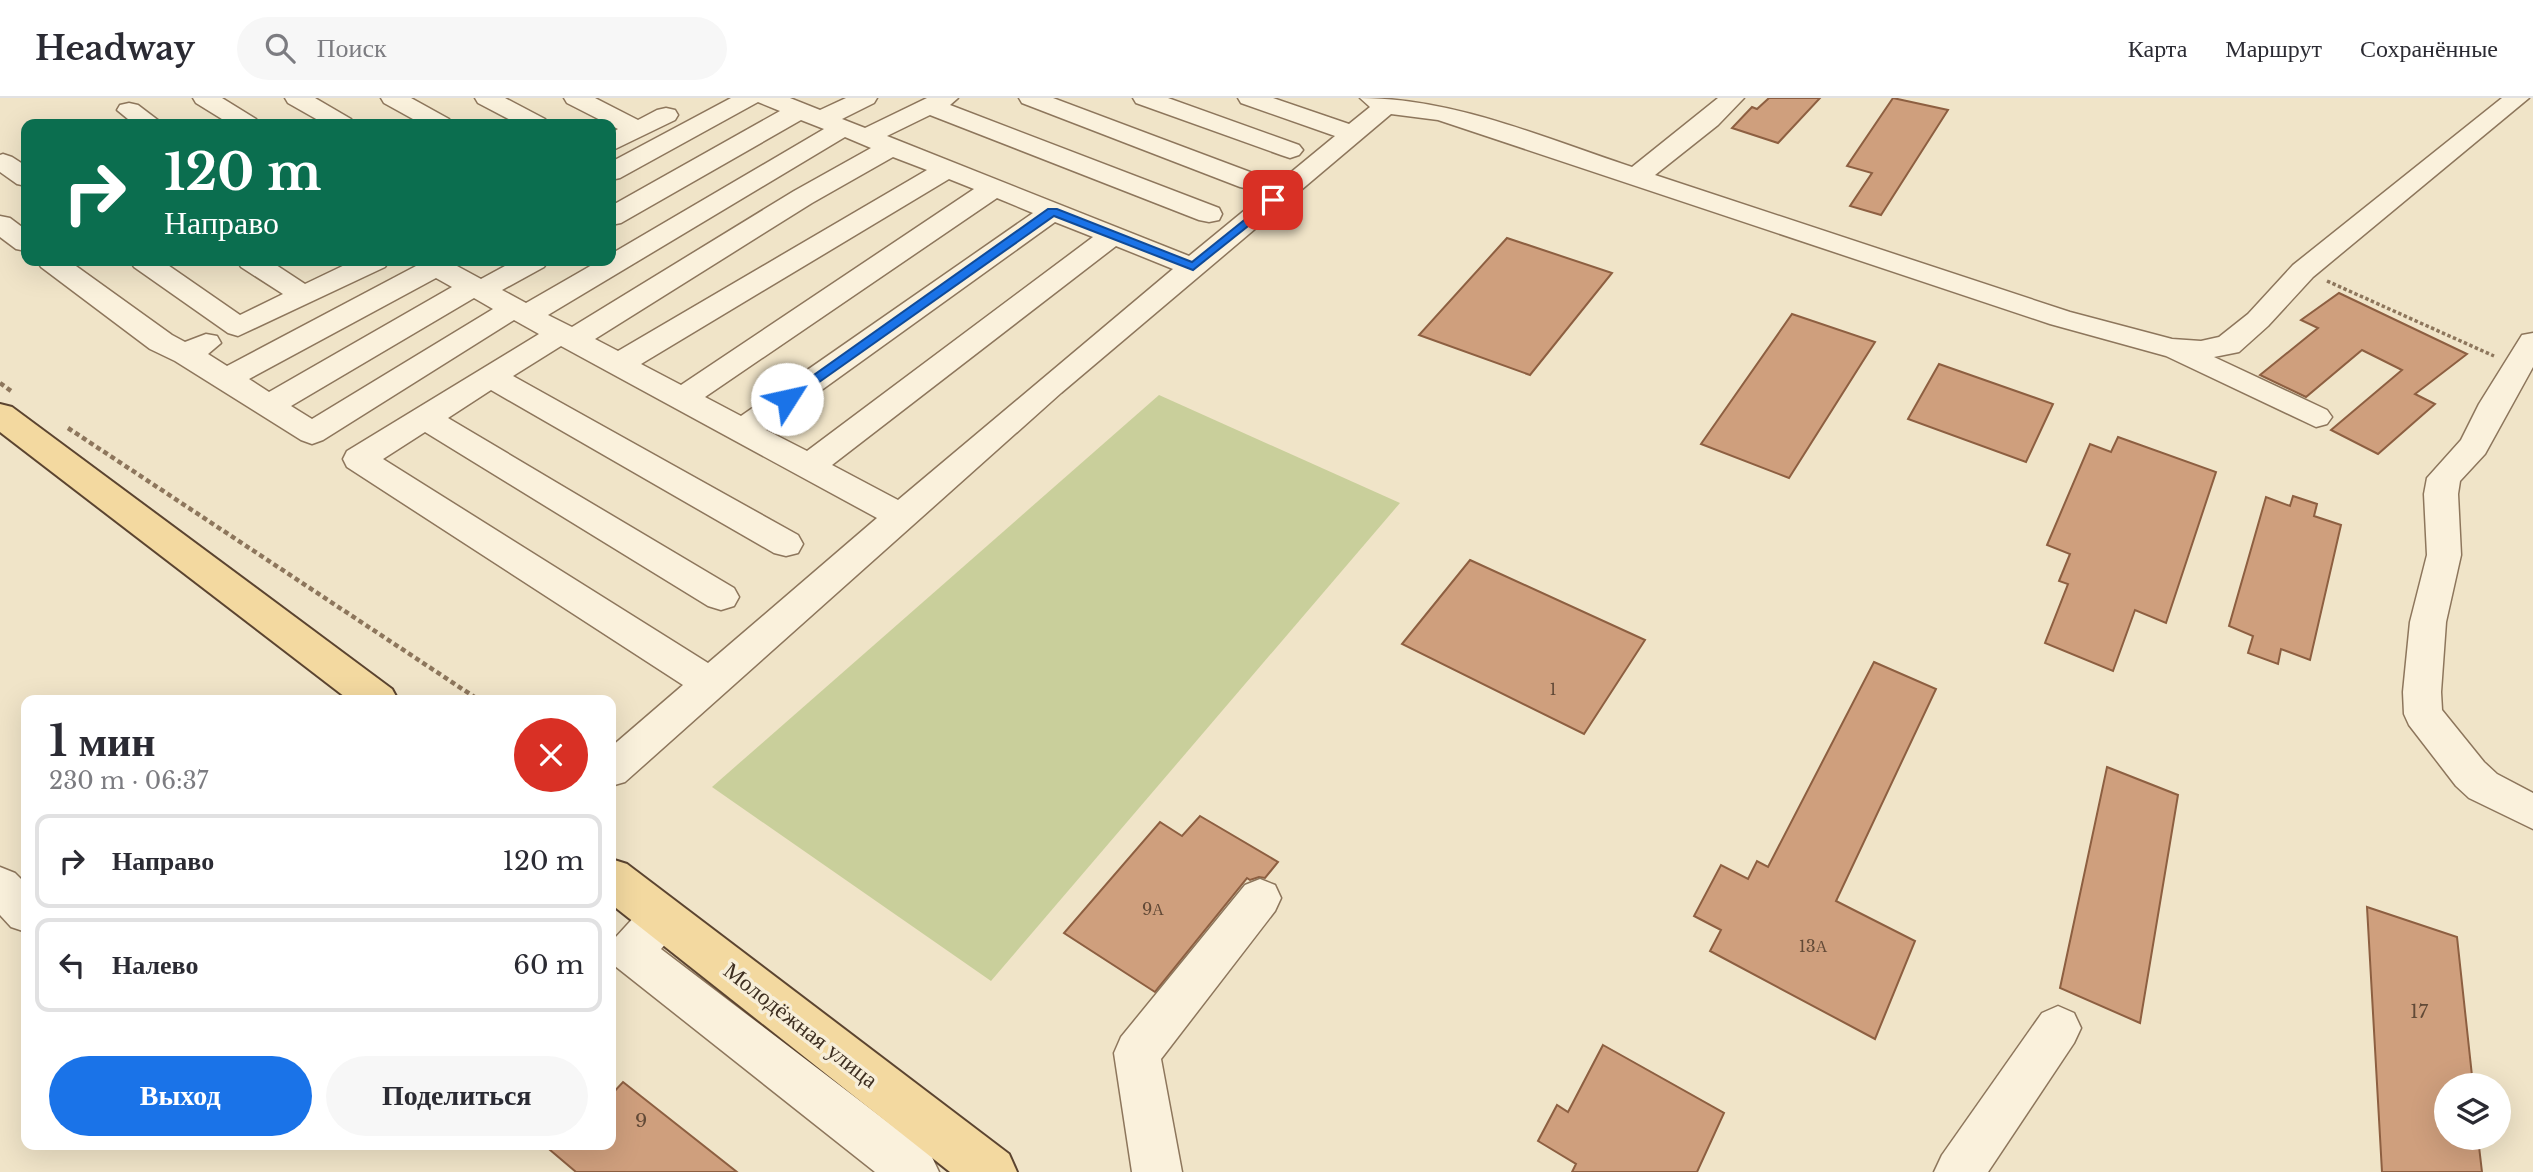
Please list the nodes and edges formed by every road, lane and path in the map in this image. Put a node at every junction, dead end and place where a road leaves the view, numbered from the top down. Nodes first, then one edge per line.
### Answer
1 (205, 98) edge
2 (297, 98) edge
3 (393, 98) edge
4 (487, 98) edge
5 (576, 98) edge
6 (749, 98) edge
7 (865, 98) edge
8 (1031, 98) edge
9 (1145, 98) edge
10 (1250, 98) edge
11 (1347, 98) edge
12 (1732, 98) edge
13 (2517, 98) edge
14 (684, 101) edge
15 (937, 102) edge
16 (1380, 105) edge
17 (129, 110) dead end
18 (819, 117) edge
19 (143, 119) edge
20 (239, 119) edge
21 (333, 119) edge
22 (431, 119) edge
23 (527, 119) edge
24 (637, 130) junction
25 (1353, 134) junction
26 (616, 140) edge
27 (1290, 150) dead end
28 (3, 162) dead end
29 (948, 169) junction
30 (616, 170) edge
31 (21, 175) edge
32 (1635, 178) junction
33 (1250, 181) dead end
34 (994, 188) junction
35 (1053, 211) junction
36 (1209, 214) dead end
37 (616, 215) edge
38 (0, 224) edge
39 (1113, 235) junction
40 (21, 239) edge
41 (616, 250) edge
42 (58, 266) edge
43 (151, 266) edge
44 (258, 266) edge
45 (360, 266) edge
46 (432, 266) edge
47 (442, 266) edge
48 (524, 266) edge
49 (591, 266) edge
50 (1193, 267) junction
51 (2303, 271) junction
52 (478, 288) junction
53 (303, 296) junction
54 (521, 312) junction
55 (238, 327) junction
56 (567, 336) junction
57 (2171, 348) junction
58 (186, 354) junction
59 (2525, 354) edge
60 (618, 364) junction
61 (491, 377) junction
62 (226, 379) junction
63 (0, 383) edge
64 (682, 398) junction
65 (8, 405) edge
66 (268, 406) junction
67 (2316, 417) dead end
68 (425, 418) junction
69 (63, 425) dead end
70 (742, 431) junction
71 (808, 466) junction
72 (901, 516) junction
73 (786, 544) dead end
74 (721, 597) dead end
75 (708, 682) junction
76 (372, 695) edge
77 (471, 695) edge
78 (616, 765) edge
79 (2533, 812) edge
80 (616, 882) edge
81 (0, 886) edge
82 (1260, 898) dead end
83 (21, 908) edge
84 (662, 917) junction
85 (2057, 1028) dead end
86 (914, 1172) edge
87 (991, 1172) edge
88 (1157, 1172) edge
89 (1959, 1172) edge

1 - 20 street
2 - 21 street
3 - 22 street
4 - 23 street
5 - 24 street
6 - 30 street
7 - 18 street
8 - 33 street
9 - 27 street
10 - 25 street
11 - 16 street
12 - 32 street
13 - 51 street
14 - 24 street
15 - 18 street
15 - 36 street
16 - 25 street
16 - 32 street
17 - 19 street
18 - 29 street
18 - 37 street
18 - 41 street
18 - 56 street
24 - 26 street
25 - 50 street
28 - 31 street
29 - 34 street
29 - 60 street
32 - 57 street
34 - 35 street
34 - 64 street
35 - 39 street
35 - 70 lane
38 - 40 street
39 - 50 street
39 - 71 street
42 - 58 street
43 - 55 street
44 - 53 street
45 - 53 street
46 - 62 street
47 - 52 street
48 - 52 street
49 - 54 street
50 - 72 street
51 - 57 street
51 - 59 path
52 - 54 street
52 - 66 street
53 - 55 street
54 - 56 street
54 - 66 street
55 - 58 street
56 - 60 street
56 - 61 street
57 - 67 street
58 - 62 street
59 - 79 street
60 - 64 street
61 - 68 street
61 - 73 street
62 - 66 street
63 - 65 path
64 - 70 street
65 - 76 main road
68 - 74 street
68 - 75 street
69 - 77 path
70 - 71 street
71 - 72 street
72 - 75 street
75 - 78 street
80 - 84 main road, Молодёжная улица
81 - 83 street
82 - 88 street
84 - 86 street
84 - 87 main road, Молодёжная улица
85 - 89 street

